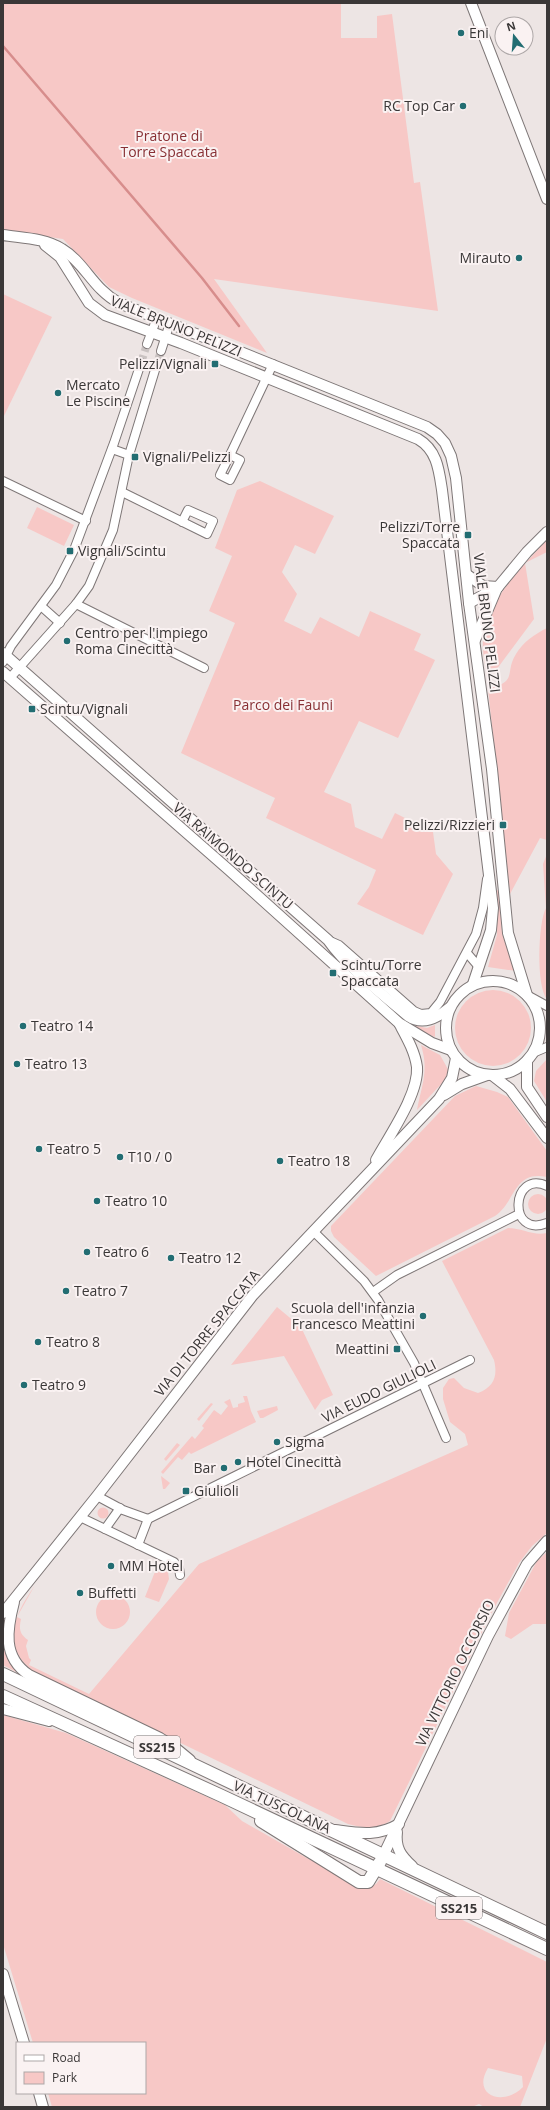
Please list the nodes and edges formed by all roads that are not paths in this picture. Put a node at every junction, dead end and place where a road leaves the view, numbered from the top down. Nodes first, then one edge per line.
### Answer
1 (471, 3) edge
2 (547, 199) edge
3 (3, 235) edge
4 (35, 239) junction
5 (157, 318) junction
6 (170, 323) junction
7 (151, 332) junction
8 (165, 337) junction
9 (147, 344) tunnel mouth
10 (161, 351) tunnel mouth
11 (141, 364) tunnel mouth
12 (273, 364) junction
13 (155, 370) tunnel mouth
14 (266, 378) junction
15 (112, 449) junction
16 (230, 455) dead end
17 (129, 456) junction
18 (3, 481) edge
19 (122, 492) junction
20 (86, 521) junction
21 (182, 522) dead end
22 (547, 532) edge
23 (466, 574) junction
24 (498, 587) junction
25 (493, 597) junction
26 (469, 603) junction
27 (76, 604) junction
28 (456, 605) junction
29 (41, 606) junction
30 (60, 623) junction
31 (475, 642) junction
32 (4, 657) edge
33 (19, 667) junction
34 (204, 668) dead end
35 (6, 675) edge
36 (488, 868) junction
37 (505, 887) junction
38 (491, 888) junction
39 (328, 940) junction
40 (467, 953) junction
41 (479, 967) junction
42 (473, 984) junction
43 (527, 995) junction
44 (547, 1006) edge
45 (449, 1008) junction
46 (400, 1023) junction
47 (547, 1047) edge
48 (453, 1054) junction
49 (530, 1057) junction
50 (490, 1075) junction
51 (439, 1099) junction
52 (547, 1117) edge
53 (547, 1138) edge
54 (369, 1173) junction
55 (547, 1186) edge
56 (519, 1214) junction
57 (547, 1223) edge
58 (313, 1231) junction
59 (373, 1292) junction
60 (470, 1360) dead end
61 (423, 1384) junction
62 (446, 1438) dead end
63 (97, 1496) junction
64 (120, 1508) junction
65 (80, 1517) junction
66 (148, 1519) junction
67 (105, 1529) junction
68 (547, 1541) edge
69 (138, 1545) junction
70 (180, 1575) dead end
71 (15, 1600) junction
72 (3, 1613) edge
73 (3, 1624) edge
74 (3, 1674) edge
75 (3, 1696) edge
76 (3, 1709) edge
77 (71, 1727) junction
78 (196, 1766) junction
79 (222, 1796) junction
80 (399, 1824) junction
81 (329, 1829) junction
82 (383, 1856) junction
83 (377, 1869) junction
84 (419, 1873) junction
85 (547, 1933) edge
86 (545, 1948) edge
87 (3, 1974) edge
88 (24, 2042) edge
89 (39, 2094) edge
90 (43, 2107) edge

1 - 2 street
3 - 4 street, VIALE BRUNO PELIZZI
4 - 5 street, VIALE BRUNO PELIZZI
4 - 7 street, VIALE BRUNO PELIZZI
5 - 6 street, VIALE BRUNO PELIZZI
5 - 7 street
6 - 8 street
6 - 12 street, VIALE BRUNO PELIZZI
7 - 8 street, VIALE BRUNO PELIZZI
7 - 9 street
8 - 10 street
8 - 14 street, VIALE BRUNO PELIZZI
11 - 15 street
12 - 14 street
12 - 23 street, VIALE BRUNO PELIZZI
13 - 17 street
14 - 16 street
14 - 28 street, VIALE BRUNO PELIZZI
15 - 17 street
15 - 20 street
17 - 19 street
18 - 20 street
19 - 21 street
19 - 27 street
20 - 29 street
22 - 24 street
23 - 24 street
23 - 26 street, VIALE BRUNO PELIZZI
24 - 25 street
24 - 26 street
25 - 26 street
25 - 31 street
26 - 28 street
26 - 31 street, VIALE BRUNO PELIZZI
27 - 30 street
27 - 34 street
28 - 36 street, VIALE BRUNO PELIZZI
29 - 30 street
29 - 32 street
30 - 33 street
31 - 37 street, VIALE BRUNO PELIZZI
32 - 33 street, VIA RAIMONDO SCINTU
33 - 35 street
33 - 39 street, VIA RAIMONDO SCINTU
35 - 46 street, VIA RAIMONDO SCINTU
36 - 38 street, VIALE BRUNO PELIZZI
36 - 40 street, VIA RAIMONDO SCINTU
37 - 38 street
37 - 43 street, VIALE BRUNO PELIZZI
38 - 41 street, VIALE BRUNO PELIZZI
39 - 40 street, VIA RAIMONDO SCINTU
39 - 45 street, VIA RAIMONDO SCINTU
40 - 41 street
41 - 42 street, VIALE BRUNO PELIZZI
42 - 43 street
42 - 45 street
43 - 44 street
43 - 49 street
45 - 48 street
46 - 48 street, VIA RAIMONDO SCINTU
46 - 54 street
47 - 49 street
48 - 50 street
48 - 51 street, VIA DI TORRE SPACCATA
49 - 50 street
49 - 52 street
50 - 51 street, VIA DI TORRE SPACCATA
50 - 53 street
51 - 54 street, VIA DI TORRE SPACCATA
54 - 58 street, VIA DI TORRE SPACCATA
55 - 56 street
56 - 57 street
56 - 59 street
58 - 59 street
58 - 63 street, VIA DI TORRE SPACCATA
59 - 61 street
60 - 61 street, VIA EUDO GIULIOLI
61 - 62 street
61 - 66 street, VIA EUDO GIULIOLI
63 - 64 street
63 - 65 street, VIA DI TORRE SPACCATA
64 - 66 street
64 - 67 street
65 - 67 street
65 - 71 street, VIA DI TORRE SPACCATA
66 - 69 street
67 - 69 street
68 - 80 street, VIA VITTORIO OCCORSIO
69 - 70 street
71 - 72 street, VIA DI TORRE SPACCATA
71 - 73 street, VIA DI TORRE SPACCATA
71 - 78 street, VIA TUSCOLANA
74 - 78 main road, VIA TUSCOLANA / SS215
75 - 77 main road, VIA TUSCOLANA / SS215
76 - 77 street
77 - 79 main road, VIA TUSCOLANA / SS215
78 - 81 main road, VIA TUSCOLANA / SS215
79 - 83 main road, VIA TUSCOLANA / SS215
79 - 83 main road
80 - 81 street
80 - 82 street, VIA VITTORIO OCCORSIO
80 - 84 street, VIA VITTORIO OCCORSIO
81 - 82 main road, VIA TUSCOLANA / SS215
82 - 83 main road
82 - 84 main road, VIA TUSCOLANA / SS215
83 - 86 main road, VIA TUSCOLANA / SS215
84 - 85 main road, VIA TUSCOLANA / SS215
87 - 88 street
89 - 90 street

